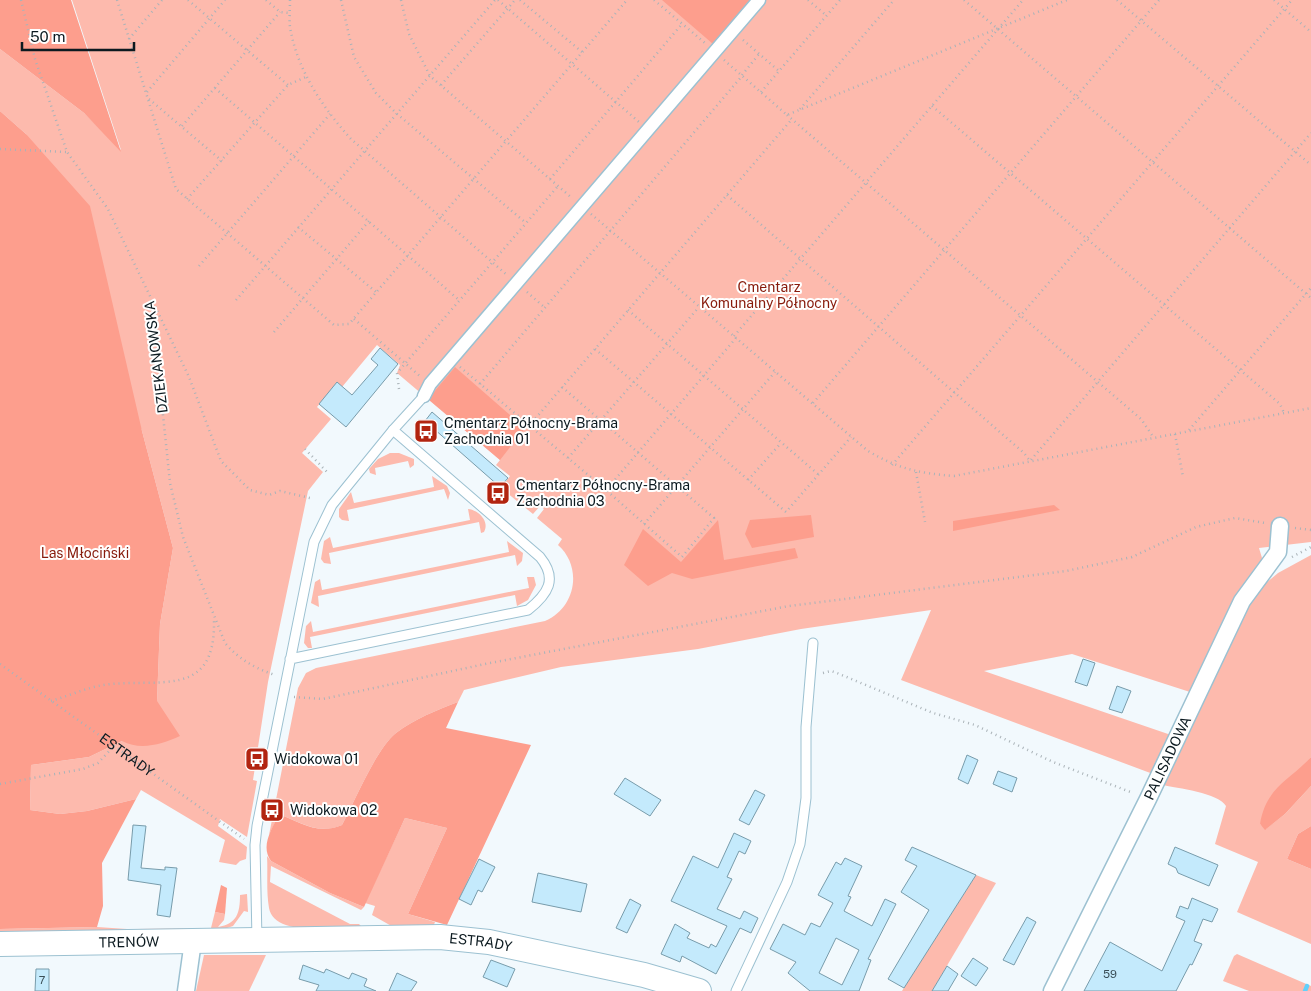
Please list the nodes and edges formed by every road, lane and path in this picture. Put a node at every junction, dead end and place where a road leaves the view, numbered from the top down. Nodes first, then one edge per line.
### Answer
1 (21, 0) edge
2 (117, 0) edge
3 (162, 0) edge
4 (188, 0) edge
5 (225, 0) edge
6 (266, 0) edge
7 (290, 0) edge
8 (341, 0) edge
9 (401, 0) edge
10 (496, 0) edge
11 (515, 0) edge
12 (520, 0) edge
13 (627, 0) edge
14 (654, 0) edge
15 (760, 0) edge
16 (808, 0) edge
17 (840, 0) edge
18 (894, 0) edge
19 (964, 0) edge
20 (1023, 0) edge
21 (1067, 0) edge
22 (1117, 0) edge
23 (1159, 0) edge
24 (1274, 0) edge
25 (1292, 0) edge
26 (508, 8) junction
27 (1284, 9) junction
28 (280, 12) junction
29 (290, 13) junction
30 (826, 16) junction
31 (210, 18) junction
32 (1141, 20) junction
33 (682, 24) junction
34 (998, 29) junction
35 (733, 31) junction
36 (1311, 32) edge
37 (129, 39) junction
38 (247, 50) junction
39 (582, 52) junction
40 (715, 52) junction
41 (758, 54) junction
42 (572, 64) junction
43 (779, 72) junction
44 (742, 75) junction
45 (308, 76) junction
46 (430, 76) junction
47 (288, 85) junction
48 (441, 85) junction
49 (1218, 86) junction
50 (215, 88) junction
51 (761, 92) junction
52 (146, 93) junction
53 (1076, 96) junction
54 (148, 98) junction
55 (616, 102) junction
56 (932, 106) junction
57 (799, 110) junction
58 (396, 113) junction
59 (330, 114) junction
60 (787, 115) junction
61 (792, 119) junction
62 (256, 123) junction
63 (182, 126) junction
64 (648, 129) junction
65 (1311, 133) edge
66 (506, 141) junction
67 (0, 149) edge
68 (363, 150) junction
69 (67, 152) junction
70 (1295, 152) junction
71 (294, 156) junction
72 (222, 161) junction
73 (1152, 162) junction
74 (1311, 165) edge
75 (1010, 173) junction
76 (473, 179) junction
77 (550, 179) junction
78 (866, 182) junction
79 (558, 186) junction
80 (331, 188) junction
81 (727, 195) junction
82 (187, 198) junction
83 (582, 206) junction
84 (440, 217) junction
85 (369, 221) junction
86 (526, 223) junction
87 (298, 228) junction
88 (1230, 228) junction
89 (610, 230) junction
90 (227, 233) junction
91 (1087, 239) junction
92 (944, 249) junction
93 (408, 255) junction
94 (801, 258) junction
95 (336, 259) junction
96 (492, 262) junction
97 (199, 266) dead end
98 (265, 266) junction
99 (660, 273) junction
100 (517, 284) junction
101 (1311, 288) edge
102 (376, 292) junction
103 (1306, 294) junction
104 (151, 298) junction
105 (303, 298) junction
106 (1311, 298) edge
107 (236, 300) dead end
108 (459, 300) junction
109 (1164, 305) junction
110 (699, 306) junction
111 (544, 307) junction
112 (628, 310) junction
113 (1021, 317) junction
114 (354, 319) junction
115 (878, 326) junction
116 (274, 332) dead end
117 (735, 337) junction
118 (667, 344) junction
119 (595, 349) junction
120 (451, 360) junction
121 (405, 363) junction
122 (1240, 370) junction
123 (775, 372) junction
124 (704, 376) junction
125 (634, 382) junction
126 (1097, 383) junction
127 (480, 384) junction
128 (562, 388) junction
129 (399, 389) dead end
130 (427, 390) junction
131 (955, 392) junction
132 (812, 403) junction
133 (1311, 408) edge
134 (743, 410) junction
135 (1284, 413) junction
136 (671, 414) junction
137 (600, 421) junction
138 (529, 426) junction
139 (393, 430) junction
140 (1188, 431) junction
141 (1175, 434) junction
142 (852, 437) junction
143 (1154, 438) junction
144 (781, 443) junction
145 (710, 448) junction
146 (305, 449) dead end
147 (638, 453) junction
148 (568, 458) junction
149 (1030, 461) junction
150 (892, 465) junction
151 (916, 472) junction
152 (328, 473) dead end
153 (818, 475) junction
154 (1184, 478) dead end
155 (748, 480) junction
156 (677, 486) junction
157 (606, 490) junction
158 (310, 498) dead end
159 (925, 522) dead end
160 (644, 524) junction
161 (1280, 526) junction
162 (1311, 530) edge
163 (214, 619) junction
164 (813, 643) dead end
165 (290, 660) junction
166 (0, 664) edge
167 (275, 675) dead end
168 (812, 677) junction
169 (294, 696) dead end
170 (51, 701) junction
171 (114, 746) junction
172 (0, 784) edge
173 (1148, 799) junction
174 (255, 845) junction
175 (257, 940) junction
176 (192, 941) junction
177 (0, 944) edge
178 (186, 991) edge
179 (699, 991) edge
180 (736, 991) edge
181 (1052, 991) edge

1 - 69 path, DZIEKANOWSKA
2 - 37 path
3 - 37 path
4 - 31 path
5 - 31 path
6 - 28 path
7 - 29 path
8 - 58 path
9 - 46 path
10 - 26 path
10 - 46 path
11 - 26 path
12 - 39 path
13 - 39 path
14 - 33 path
15 - 35 street
16 - 30 path
17 - 30 path
18 - 57 path
19 - 34 path
20 - 34 path
21 - 34 path
22 - 32 path
23 - 32 path
24 - 27 path
25 - 27 path
26 - 42 path
26 - 48 path
27 - 36 path
27 - 49 path
28 - 29 path
28 - 38 path
29 - 45 path
30 - 43 path
31 - 38 path
31 - 52 path
32 - 49 path
32 - 53 path
33 - 40 path
33 - 55 path
34 - 53 path
34 - 56 path
34 - 57 path
35 - 40 street
35 - 41 path
37 - 52 path
38 - 47 path
38 - 50 path
39 - 42 path
40 - 44 path
40 - 64 street
41 - 43 path
41 - 44 path
42 - 55 path
42 - 66 path
43 - 51 path
44 - 51 path
44 - 89 path
45 - 47 path
45 - 59 path
46 - 48 path
46 - 58 path
47 - 62 path
48 - 66 path
49 - 70 path
49 - 73 path
50 - 62 path
50 - 63 path
51 - 60 path
52 - 54 path
53 - 73 path
53 - 75 path
54 - 63 path
54 - 82 path
55 - 64 path
55 - 77 path
56 - 75 path
56 - 78 path
57 - 60 path
58 - 68 path
58 - 76 path
59 - 68 path
59 - 71 path
60 - 61 path
61 - 78 path
61 - 81 path
62 - 71 path
62 - 72 path
63 - 72 path
64 - 83 street
65 - 70 path
66 - 76 path
66 - 77 path
67 - 69 path
68 - 80 path
68 - 84 path
69 - 104 path, DZIEKANOWSKA
70 - 74 path
70 - 88 path
71 - 80 path
71 - 90 path
72 - 82 path
73 - 88 path
73 - 91 path
75 - 91 path
75 - 92 path
76 - 84 path
76 - 86 path
77 - 79 path
78 - 92 path
78 - 94 path
79 - 83 path
79 - 86 path
80 - 85 path
80 - 87 path
81 - 94 path
81 - 99 path
82 - 90 path
83 - 89 path
83 - 100 street
84 - 93 path
84 - 96 path
85 - 93 path
85 - 95 path
86 - 96 path
87 - 95 path
87 - 98 path
88 - 103 path
88 - 109 path
89 - 99 path
89 - 111 path
90 - 97 path
90 - 98 path
91 - 109 path
91 - 113 path
92 - 113 path
92 - 115 path
93 - 102 path
93 - 108 path
94 - 115 path
94 - 117 path
95 - 102 path
95 - 105 path
96 - 100 path
96 - 108 path
98 - 105 path
98 - 107 path
99 - 110 path
99 - 112 path
100 - 111 path
100 - 120 street
101 - 103 path
102 - 114 path
103 - 106 path
103 - 122 path
104 - 158 path
104 - 163 path, DZIEKANOWSKA
105 - 114 path
105 - 116 path
108 - 121 path
109 - 122 path
109 - 126 path
110 - 117 path
110 - 118 path
111 - 127 path
112 - 118 path
112 - 119 path
113 - 126 path
113 - 131 path
114 - 121 path
115 - 131 path
115 - 132 path
117 - 123 path
117 - 124 path
118 - 124 path
118 - 125 path
119 - 125 path
119 - 128 path
120 - 127 path
120 - 130 street
121 - 129 path
121 - 130 path
122 - 135 path
122 - 140 path
123 - 132 path
123 - 134 path
124 - 134 path
124 - 136 path
125 - 136 path
125 - 137 path
126 - 143 path
126 - 149 path
127 - 138 path
128 - 137 path
128 - 138 path
130 - 139 lane
131 - 149 path
131 - 150 path
132 - 142 path
133 - 135 path
134 - 144 path
134 - 145 path
135 - 140 path
136 - 145 path
136 - 147 path
137 - 147 path
137 - 148 path
138 - 148 path
139 - 165 lane
139 - 165 lane
140 - 141 path
141 - 143 path
141 - 154 path
142 - 150 path
142 - 153 path
143 - 149 path
144 - 153 path
144 - 155 path
145 - 155 path
145 - 156 path
146 - 152 path
147 - 156 path
147 - 157 path
148 - 157 path
149 - 151 path
150 - 151 path
151 - 159 path
153 - 155 path
156 - 160 path
156 - 160 path
157 - 160 path
161 - 162 path
161 - 169 path
161 - 173 street, PALISADOWA
163 - 167 path, DZIEKANOWSKA
163 - 170 path
164 - 168 lane
165 - 174 lane
166 - 170 path, ESTRADY
168 - 173 path
168 - 180 lane
170 - 171 path, ESTRADY
171 - 172 path
171 - 174 path, ESTRADY
173 - 181 street, PALISADOWA
174 - 175 lane
175 - 176 main road, TRENÓW
175 - 179 main road, ESTRADY
176 - 177 main road, TRENÓW
176 - 178 street

